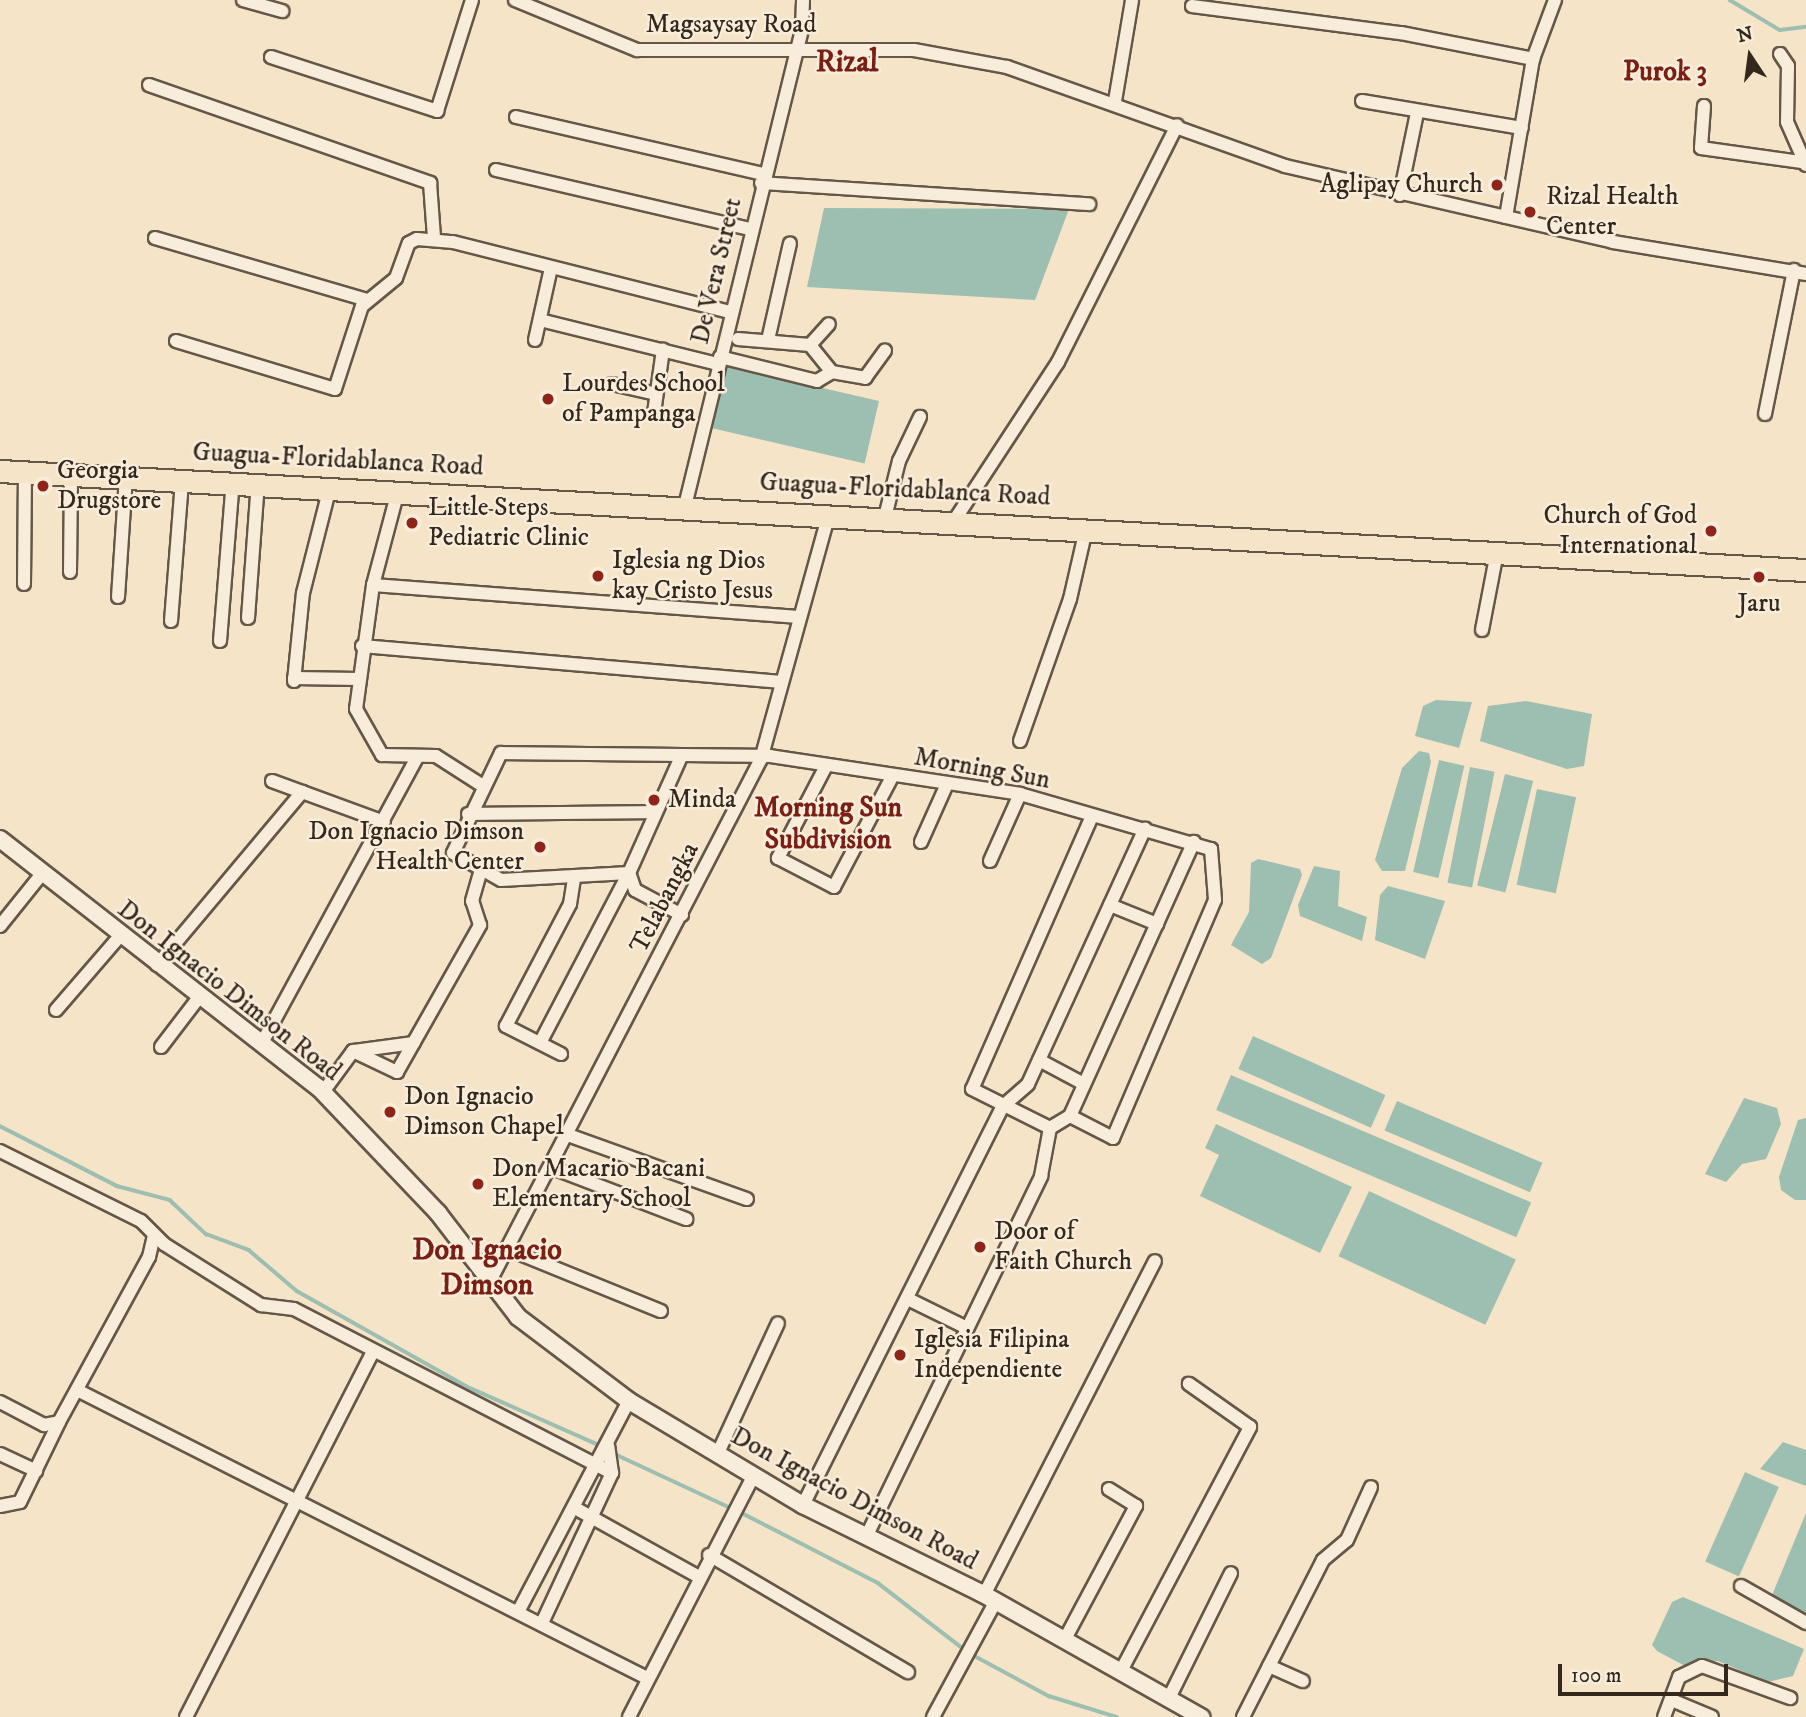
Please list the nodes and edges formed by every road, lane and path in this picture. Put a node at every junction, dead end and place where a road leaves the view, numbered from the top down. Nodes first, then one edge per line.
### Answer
1 (243, 0) edge
2 (472, 0) edge
3 (515, 0) edge
4 (803, 0) edge
5 (1131, 0) edge
6 (1555, 0) edge
7 (1192, 6) dead end
8 (282, 11) dead end
9 (793, 47) junction
10 (1780, 54) dead end
11 (271, 57) dead end
12 (1533, 59) junction
13 (149, 85) dead end
14 (1115, 101) junction
15 (1362, 101) dead end
16 (1704, 106) dead end
17 (1417, 113) junction
18 (516, 117) dead end
19 (1177, 125) junction
20 (1522, 128) junction
21 (1803, 164) edge
22 (496, 170) dead end
23 (762, 178) junction
24 (1400, 195) junction
25 (1089, 204) dead end
26 (1506, 217) junction
27 (750, 229) junction
28 (155, 238) dead end
29 (434, 238) junction
30 (790, 243) dead end
31 (551, 268) junction
32 (1800, 272) edge
33 (367, 300) junction
34 (730, 312) junction
35 (540, 320) junction
36 (829, 324) dead end
37 (732, 338) junction
38 (535, 340) dead end
39 (768, 340) junction
40 (176, 341) dead end
41 (810, 345) junction
42 (663, 350) junction
43 (885, 350) dead end
44 (719, 360) junction
45 (832, 372) junction
46 (612, 384) dead end
47 (656, 394) junction
48 (654, 413) dead end
49 (1765, 414) dead end
50 (920, 417) dead end
51 (0, 471) edge
52 (25, 472) junction
53 (71, 474) junction
54 (126, 477) junction
55 (182, 480) junction
56 (233, 481) junction
57 (258, 483) junction
58 (330, 487) junction
59 (398, 491) junction
60 (685, 506) junction
61 (829, 514) junction
62 (885, 517) junction
63 (954, 521) junction
64 (1086, 528) junction
65 (1497, 552) junction
66 (1806, 570) edge
67 (70, 572) dead end
68 (24, 583) dead end
69 (373, 584) junction
70 (118, 597) dead end
71 (799, 617) junction
72 (248, 618) dead end
73 (171, 621) dead end
74 (1482, 630) dead end
75 (220, 641) dead end
76 (362, 646) junction
77 (359, 679) junction
78 (781, 682) junction
79 (1020, 740) dead end
80 (418, 756) junction
81 (681, 757) junction
82 (761, 759) junction
83 (826, 766) junction
84 (892, 777) junction
85 (272, 781) dead end
86 (947, 785) junction
87 (483, 786) junction
88 (302, 792) junction
89 (1020, 794) junction
90 (654, 812) junction
91 (468, 814) junction
92 (1092, 816) junction
93 (384, 822) junction
94 (1145, 829) junction
95 (0, 839) edge
96 (921, 842) dead end
97 (1194, 842) junction
98 (990, 861) dead end
99 (481, 869) junction
100 (629, 873) junction
101 (41, 875) junction
102 (574, 878) junction
103 (1110, 905) junction
104 (682, 915) junction
105 (1157, 924) junction
106 (0, 926) edge
107 (119, 937) junction
108 (157, 965) junction
109 (200, 996) junction
110 (56, 1010) dead end
111 (263, 1041) junction
112 (413, 1043) junction
113 (540, 1043) junction
114 (161, 1047) dead end
115 (353, 1051) junction
116 (561, 1054) dead end
117 (1039, 1060) junction
118 (1084, 1084) junction
119 (323, 1092) junction
120 (1003, 1106) junction
121 (1070, 1116) junction
122 (1050, 1128) junction
123 (568, 1135) junction
124 (0, 1151) edge
125 (550, 1167) junction
126 (747, 1199) dead end
127 (686, 1219) dead end
128 (154, 1236) junction
129 (508, 1249) junction
130 (1155, 1261) dead end
131 (489, 1283) junction
132 (908, 1299) junction
133 (661, 1311) dead end
134 (778, 1324) dead end
135 (967, 1328) junction
136 (373, 1352) junction
137 (1189, 1384) dead end
138 (77, 1390) junction
139 (629, 1401) junction
140 (0, 1402) edge
141 (59, 1422) junction
142 (608, 1446) junction
143 (0, 1454) edge
144 (717, 1455) junction
145 (594, 1463) junction
146 (36, 1471) junction
147 (612, 1473) junction
148 (753, 1477) junction
149 (1371, 1487) dead end
150 (1109, 1489) dead end
151 (299, 1500) junction
152 (0, 1506) edge
153 (803, 1506) junction
154 (575, 1508) junction
155 (593, 1518) junction
156 (868, 1533) junction
157 (709, 1555) junction
158 (1231, 1573) dead end
159 (697, 1576) junction
160 (1741, 1587) dead end
161 (990, 1598) junction
162 (518, 1612) junction
163 (542, 1623) junction
164 (1806, 1623) edge
165 (1065, 1639) junction
166 (1269, 1666) junction
167 (1122, 1669) junction
168 (908, 1672) dead end
169 (647, 1678) junction
170 (1303, 1681) dead end
171 (1170, 1696) junction
172 (1790, 1698) dead end
173 (1674, 1701) junction
174 (186, 1717) edge
175 (629, 1717) edge
176 (933, 1717) edge
177 (1201, 1717) edge
178 (1243, 1717) edge
179 (1664, 1717) edge
180 (1712, 1717) edge

1 - 8 street
2 - 11 street
3 - 9 street, Magsaysay Road
4 - 9 street, De Vera Street
5 - 14 street
6 - 12 street
7 - 12 street
9 - 14 street, Magsaysay Road
9 - 23 street, De Vera Street
10 - 21 street
12 - 20 street
13 - 29 street
14 - 19 street, Magsaysay Road
15 - 17 street
16 - 21 street
17 - 20 street
17 - 24 street
18 - 23 street
19 - 24 street, Magsaysay Road
19 - 63 street
20 - 26 street
22 - 27 street
23 - 25 street
23 - 27 street, De Vera Street
24 - 26 street, Magsaysay Road
26 - 32 street, Magsaysay Road
27 - 34 street, De Vera Street
28 - 33 street
29 - 31 street
29 - 33 street
30 - 39 street
31 - 34 street
31 - 35 street
32 - 49 street
33 - 40 street
34 - 37 street, De Vera Street
35 - 38 street
35 - 42 street
36 - 41 street
37 - 39 street
37 - 44 street, De Vera Street
39 - 41 street
41 - 45 street
42 - 44 street
42 - 47 street
43 - 45 street
44 - 45 street
44 - 60 street, De Vera Street
46 - 47 street
47 - 48 street
50 - 62 street
51 - 52 main road, Guagua-Floridablanca Road
52 - 53 main road, Guagua-Floridablanca Road
52 - 68 street
53 - 54 main road, Guagua-Floridablanca Road
53 - 67 street
54 - 55 main road, Guagua-Floridablanca Road
54 - 70 street
55 - 56 main road, Guagua-Floridablanca Road
55 - 73 street
56 - 57 main road, Guagua-Floridablanca Road
56 - 75 street
57 - 58 main road, Guagua-Floridablanca Road
57 - 72 street
58 - 59 main road, Guagua-Floridablanca Road
58 - 77 street
59 - 60 main road, Guagua-Floridablanca Road
59 - 69 street
60 - 61 main road, Guagua-Floridablanca Road
61 - 62 main road, Guagua-Floridablanca Road
61 - 71 street, Telabangka
62 - 63 main road, Guagua-Floridablanca Road
63 - 64 main road, Guagua-Floridablanca Road
64 - 65 main road, Guagua-Floridablanca Road
64 - 79 street
65 - 66 main road, Guagua-Floridablanca Road
65 - 74 street
69 - 71 street
69 - 76 street
71 - 78 street, Telabangka
76 - 77 street
76 - 78 street
77 - 80 street
78 - 82 street, Telabangka
80 - 87 street
80 - 93 street
81 - 82 street, Morning Sun
81 - 87 street, Morning Sun
81 - 90 street
82 - 83 street, Morning Sun
82 - 104 street, Telabangka
83 - 84 street, Morning Sun
83 - 84 street
84 - 86 street, Morning Sun
85 - 88 street
86 - 89 street, Morning Sun
86 - 96 street
87 - 91 street
88 - 93 street
88 - 108 street
89 - 92 street, Morning Sun
89 - 98 street
90 - 91 street
90 - 100 street
91 - 99 street
92 - 94 street, Morning Sun
92 - 120 street
93 - 111 street
94 - 97 street, Morning Sun
94 - 103 street
95 - 101 street, Don Ignacio Dimson Road
97 - 105 street
97 - 121 street
99 - 102 street
99 - 112 street
100 - 102 street
100 - 104 street
100 - 113 street
101 - 106 street
101 - 107 street, Don Ignacio Dimson Road
102 - 113 street
103 - 105 street
103 - 117 street
104 - 123 street, Telabangka
105 - 118 street
107 - 108 street, Don Ignacio Dimson Road
107 - 110 street
108 - 109 street, Don Ignacio Dimson Road
109 - 111 street, Don Ignacio Dimson Road
109 - 114 street
111 - 119 street, Don Ignacio Dimson Road
112 - 115 street
112 - 115 street
113 - 116 street
115 - 119 street
117 - 118 street
117 - 120 street
118 - 121 street
119 - 131 street, Don Ignacio Dimson Road
120 - 122 street
120 - 132 street
121 - 122 street
122 - 135 street
123 - 125 street, Telabangka
123 - 126 street
124 - 128 street
125 - 127 street
125 - 129 street, Telabangka
128 - 136 street
128 - 138 street
129 - 131 street, Telabangka
129 - 133 street
130 - 161 street
131 - 139 street, Don Ignacio Dimson Road
132 - 135 street
132 - 153 street
134 - 144 street
135 - 156 street
136 - 145 street
136 - 151 street
137 - 167 street
138 - 141 street
138 - 151 street
139 - 142 street
139 - 144 street, Don Ignacio Dimson Road
140 - 141 street
141 - 146 street
142 - 145 street
142 - 147 street
143 - 146 street
144 - 148 street, Don Ignacio Dimson Road
145 - 147 street
145 - 154 street
146 - 152 street
147 - 155 street
148 - 153 street, Don Ignacio Dimson Road
148 - 157 street
149 - 166 street
150 - 165 street
151 - 162 street
151 - 174 street
153 - 156 street, Don Ignacio Dimson Road
154 - 155 street
154 - 162 street
155 - 159 street
155 - 163 street
156 - 161 street, Don Ignacio Dimson Road
157 - 159 street
157 - 168 street
158 - 171 street
159 - 169 street
160 - 164 street
161 - 165 street, Don Ignacio Dimson Road
161 - 176 street
162 - 163 street
163 - 169 street
165 - 167 street, Don Ignacio Dimson Road
166 - 170 street
166 - 178 street
167 - 171 street, Don Ignacio Dimson Road
169 - 175 street
171 - 177 street, Don Ignacio Dimson Road
172 - 173 street
173 - 179 street
173 - 180 street

